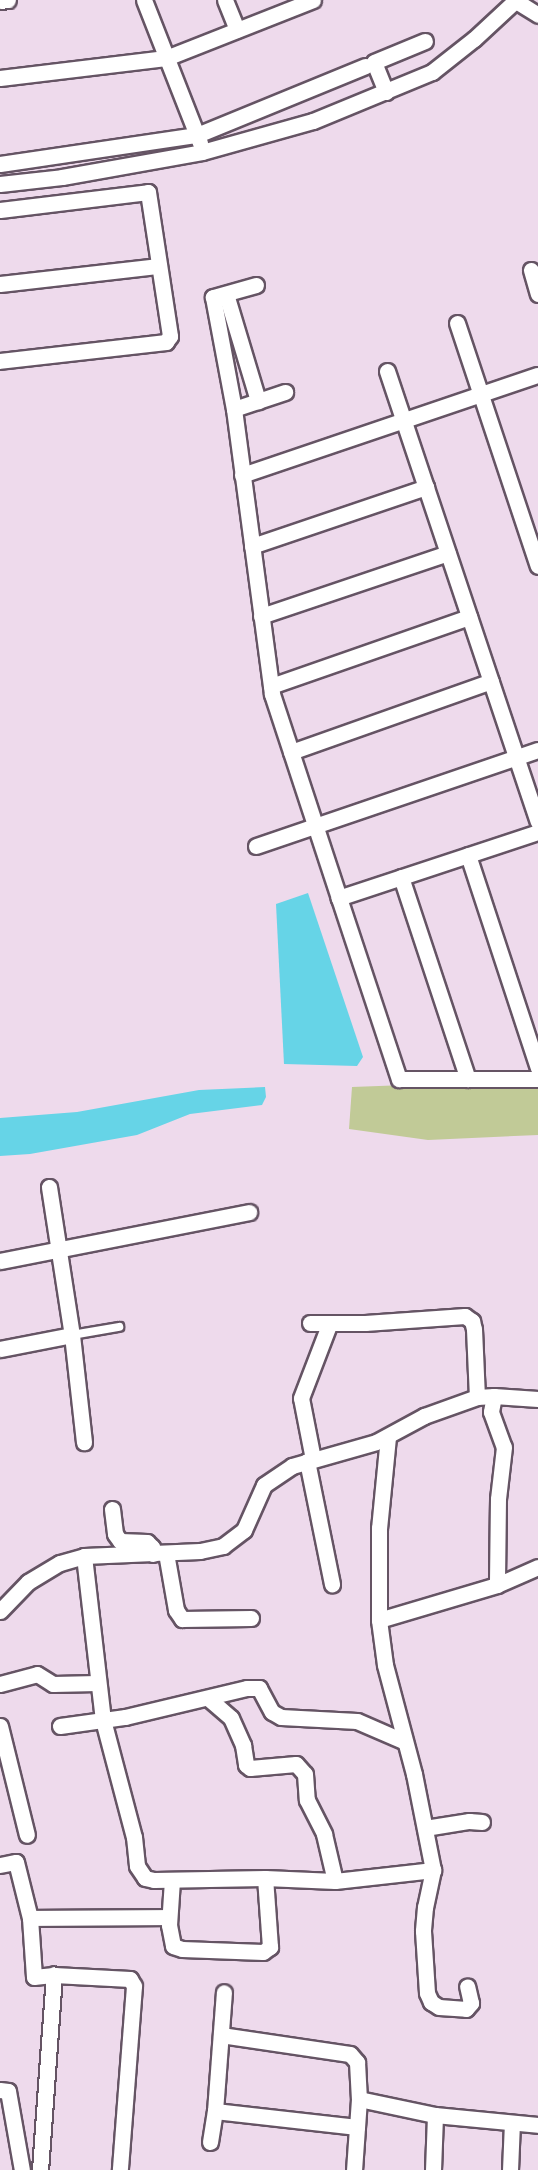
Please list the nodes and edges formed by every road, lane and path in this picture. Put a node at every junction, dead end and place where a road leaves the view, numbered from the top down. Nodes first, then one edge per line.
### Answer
1 (8, 0) edge
2 (144, 0) edge
3 (225, 0) edge
4 (313, 0) edge
5 (516, 0) edge
6 (0, 1) edge
7 (538, 15) edge
8 (237, 30) junction
9 (425, 41) dead end
10 (166, 58) junction
11 (365, 66) dead end
12 (0, 78) edge
13 (386, 92) junction
14 (197, 135) junction
15 (202, 152) junction
16 (0, 164) edge
17 (0, 184) edge
18 (0, 210) edge
19 (159, 266) junction
20 (531, 270) dead end
21 (0, 284) edge
22 (256, 285) dead end
23 (226, 294) junction
24 (538, 294) edge
25 (457, 323) dead end
26 (0, 361) edge
27 (387, 370) dead end
28 (538, 375) edge
29 (285, 392) dead end
30 (482, 395) junction
31 (258, 401) junction
32 (234, 409) junction
33 (403, 419) junction
34 (242, 476) junction
35 (426, 487) junction
36 (252, 546) junction
37 (448, 553) junction
38 (538, 566) edge
39 (261, 616) junction
40 (469, 617) junction
41 (491, 681) junction
42 (271, 686) junction
43 (538, 750) edge
44 (291, 752) junction
45 (516, 757) junction
46 (538, 821) edge
47 (315, 825) junction
48 (538, 832) edge
49 (256, 846) dead end
50 (468, 855) junction
51 (401, 877) junction
52 (339, 898) junction
53 (538, 1068) edge
54 (468, 1079) junction
55 (538, 1079) edge
56 (49, 1187) dead end
57 (249, 1212) dead end
58 (59, 1251) junction
59 (0, 1261) edge
60 (310, 1323) dead end
61 (329, 1325) junction
62 (119, 1327) dead end
63 (72, 1335) junction
64 (0, 1349) edge
65 (494, 1396) junction
66 (477, 1397) junction
67 (538, 1399) edge
68 (388, 1437) junction
69 (84, 1442) dead end
70 (310, 1460) junction
71 (112, 1509) dead end
72 (160, 1553) junction
73 (84, 1556) junction
74 (538, 1567) edge
75 (332, 1584) dead end
76 (497, 1585) junction
77 (0, 1611) edge
78 (251, 1618) dead end
79 (379, 1620) junction
80 (97, 1683) junction
81 (0, 1684) edge
82 (208, 1698) junction
83 (103, 1720) junction
84 (0, 1726) edge
85 (60, 1726) dead end
86 (403, 1741) junction
87 (482, 1822) dead end
88 (425, 1828) junction
89 (27, 1835) dead end
90 (0, 1865) edge
91 (433, 1870) junction
92 (265, 1878) junction
93 (172, 1880) junction
94 (335, 1881) junction
95 (169, 1917) junction
96 (30, 1918) junction
97 (54, 1975) junction
98 (466, 1986) dead end
99 (224, 1992) dead end
100 (221, 2035) junction
101 (0, 2090) edge
102 (359, 2099) junction
103 (216, 2111) junction
104 (435, 2115) junction
105 (512, 2123) junction
106 (538, 2125) edge
107 (357, 2127) junction
108 (210, 2142) dead end
109 (22, 2170) edge
110 (40, 2170) edge
111 (120, 2170) edge
112 (354, 2170) edge
113 (433, 2170) edge
114 (510, 2170) edge

1 - 6 street
2 - 10 street
3 - 8 street
4 - 8 street
5 - 7 street
5 - 13 street
8 - 10 street
9 - 13 street
10 - 12 street
10 - 14 street
11 - 14 street
13 - 15 street
14 - 15 street
14 - 16 street
15 - 17 street
18 - 19 street
19 - 21 street
19 - 26 street
20 - 24 street
22 - 23 street
23 - 31 street
23 - 32 street
25 - 30 street
27 - 33 street
28 - 30 street
29 - 31 street
30 - 33 street
30 - 38 street
31 - 32 street
32 - 34 street
33 - 34 street
33 - 35 street
34 - 36 street
35 - 36 street
35 - 37 street
36 - 39 street
37 - 39 street
37 - 40 street
39 - 42 street
40 - 41 street
40 - 42 street
41 - 44 street
41 - 45 street
42 - 44 street
43 - 45 street
44 - 47 street
45 - 46 street
45 - 47 street
47 - 49 street
47 - 52 street
48 - 50 street
50 - 51 street
50 - 53 street
51 - 52 street
51 - 54 street
52 - 54 street
54 - 55 street
56 - 58 street
57 - 58 street
58 - 59 street
58 - 63 street
60 - 61 street
61 - 66 street
61 - 70 street
62 - 63 lane
63 - 64 street
63 - 69 street
65 - 66 street
65 - 67 street
65 - 76 street
66 - 68 street
68 - 70 street
68 - 79 street
70 - 72 street
70 - 75 street
71 - 72 street
72 - 73 street
72 - 78 street
73 - 77 street
73 - 80 street
74 - 76 street
76 - 79 street
79 - 86 street
80 - 81 street
80 - 83 street
82 - 83 street
82 - 86 street
82 - 94 street
83 - 85 street
83 - 93 street
84 - 89 street
86 - 88 street
87 - 88 street
88 - 91 street
90 - 96 street
91 - 94 street
91 - 98 street
92 - 93 street
92 - 94 street
92 - 95 street
93 - 95 street
95 - 96 street
96 - 97 street
97 - 110 street
97 - 111 street
99 - 100 street
100 - 102 street
100 - 103 street
101 - 109 street
102 - 104 street
102 - 107 street
103 - 107 street
103 - 108 street
104 - 105 street
104 - 113 street
105 - 106 street
105 - 114 street
107 - 112 street

